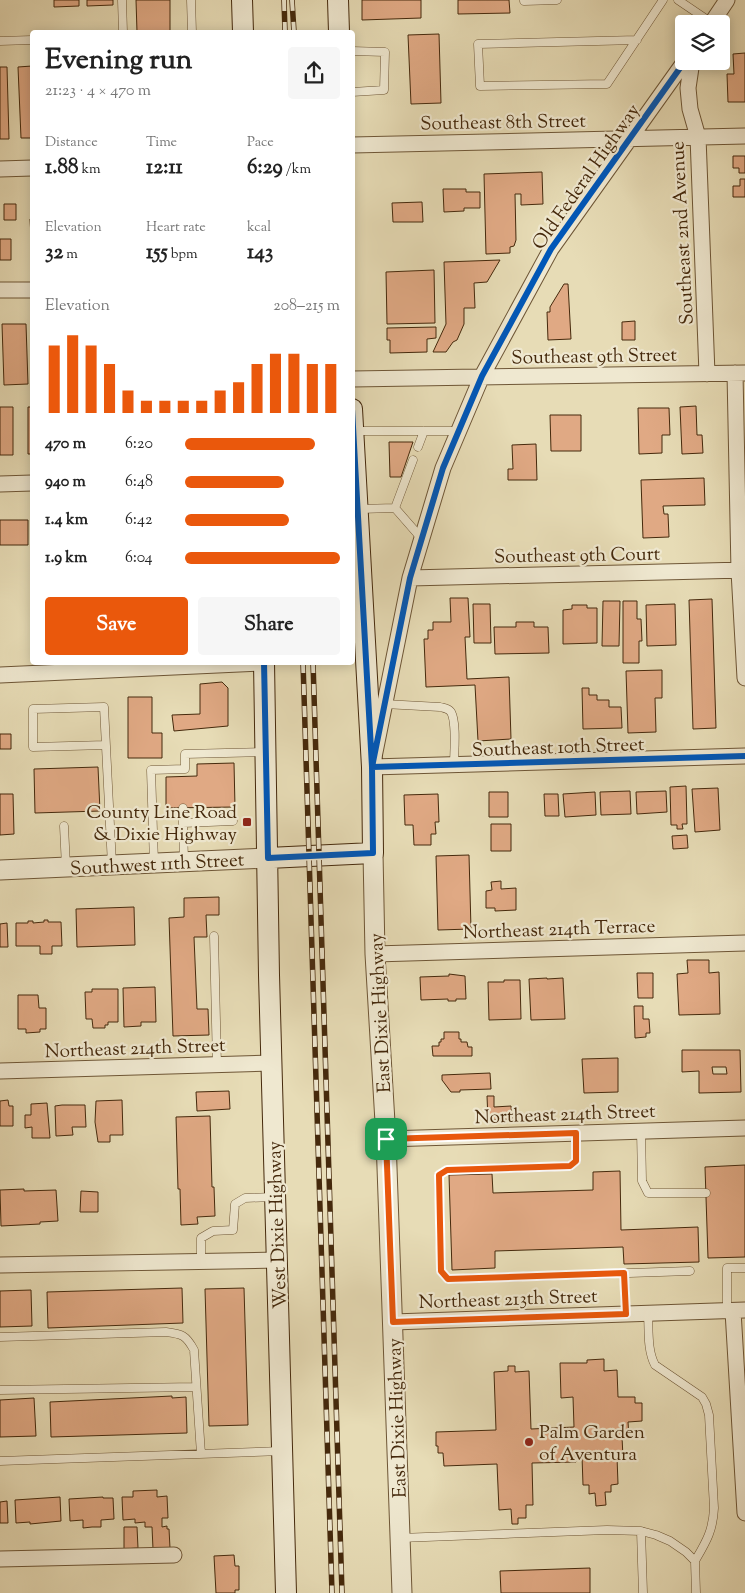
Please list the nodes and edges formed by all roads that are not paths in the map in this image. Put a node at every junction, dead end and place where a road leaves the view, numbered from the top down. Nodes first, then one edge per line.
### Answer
1 (122, 0) edge
2 (191, 0) edge
3 (242, 0) edge
4 (338, 0) edge
5 (557, 0) edge
6 (663, 0) edge
7 (678, 0) edge
8 (727, 0) edge
9 (524, 1) edge
10 (700, 15) edge
11 (717, 15) edge
12 (123, 30) edge
13 (192, 30) edge
14 (243, 30) edge
15 (339, 30) edge
16 (30, 40) edge
17 (637, 40) junction
18 (0, 41) edge
19 (355, 52) edge
20 (679, 70) edge
21 (691, 70) edge
22 (355, 92) edge
23 (745, 136) edge
24 (698, 137) junction
25 (630, 138) junction
26 (355, 145) edge
27 (30, 168) edge
28 (0, 169) edge
29 (0, 290) edge
30 (30, 290) edge
31 (740, 373) edge
32 (707, 374) junction
33 (482, 376) junction
34 (355, 379) edge
35 (355, 431) edge
36 (424, 431) junction
37 (459, 431) junction
38 (418, 447) dead end
39 (355, 450) edge
40 (413, 460) dead end
41 (30, 483) edge
42 (0, 484) edge
43 (395, 508) junction
44 (358, 509) junction
45 (422, 539) junction
46 (742, 570) edge
47 (410, 578) junction
48 (220, 665) edge
49 (264, 665) edge
50 (0, 675) edge
51 (745, 678) edge
52 (384, 704) junction
53 (106, 745) junction
54 (266, 752) junction
55 (745, 756) edge
56 (454, 764) junction
57 (372, 767) junction
58 (183, 808) dead end
59 (233, 821) dead end
60 (183, 823) junction
61 (64, 826) dead end
62 (373, 853) junction
63 (268, 858) junction
64 (184, 862) junction
65 (154, 863) junction
66 (112, 865) junction
67 (66, 867) junction
68 (0, 870) edge
69 (214, 936) dead end
70 (745, 942) edge
71 (375, 954) junction
72 (271, 1064) junction
73 (217, 1065) junction
74 (0, 1071) edge
75 (745, 1128) edge
76 (641, 1131) junction
77 (576, 1133) junction
78 (386, 1139) junction
79 (706, 1193) dead end
80 (275, 1196) junction
81 (277, 1260) junction
82 (201, 1261) junction
83 (0, 1265) edge
84 (745, 1268) edge
85 (690, 1271) dead end
86 (624, 1273) junction
87 (735, 1310) edge
88 (648, 1313) junction
89 (626, 1314) junction
90 (393, 1322) junction
91 (0, 1338) edge
92 (196, 1387) junction
93 (0, 1390) edge
94 (282, 1451) junction
95 (201, 1454) junction
96 (0, 1462) edge
97 (745, 1513) edge
98 (641, 1531) junction
99 (400, 1538) junction
100 (174, 1555) dead end
101 (0, 1559) edge
102 (695, 1561) junction
103 (286, 1593) edge
104 (402, 1593) edge
105 (643, 1593) edge
106 (696, 1593) edge

1 - 12 lane
2 - 13 lane
3 - 14 main road
4 - 15 main road
5 - 9 lane
6 - 17 lane
7 - 10 lane
8 - 11 street
16 - 18 lane
17 - 17 lane
19 - 22 lane
20 - 25 street, Old Federal Highway
21 - 24 street, Southeast 2nd Avenue
23 - 24 street, Southeast 8th Street
24 - 25 street, Southeast 8th Street
24 - 32 street, Southeast 2nd Avenue
25 - 26 street, Southeast 8th Street
25 - 33 street, Old Federal Highway
27 - 28 street
29 - 30 street
31 - 32 street, Southeast 9th Street
31 - 46 street
32 - 33 street, Southeast 9th Street
33 - 34 street, Southeast 9th Street
33 - 37 street, Old Federal Highway
35 - 36 lane
36 - 37 lane
36 - 38 lane
37 - 45 street, Old Federal Highway
39 - 44 main road
40 - 43 lane
41 - 42 street
43 - 44 lane
43 - 45 lane
44 - 57 main road
45 - 47 street, Old Federal Highway
46 - 47 street, Southeast 9th Court
46 - 51 street
47 - 52 street, Old Federal Highway
48 - 50 street
49 - 54 main road, West Dixie Highway
52 - 56 lane
52 - 57 street, Old Federal Highway
53 - 53 lane
53 - 66 lane
54 - 63 main road, West Dixie Highway
54 - 65 lane
55 - 56 street, Southeast 10th Street
56 - 57 street, Southeast 10th Street
57 - 62 main road
58 - 60 lane
59 - 60 lane
60 - 64 lane
61 - 67 lane
62 - 63 main road, Southwest 11th Street
62 - 71 street, East Dixie Highway
63 - 64 street, Southwest 11th Street
63 - 72 main road, West Dixie Highway
64 - 65 street, Southwest 11th Street
65 - 66 street, Southwest 11th Street
66 - 67 street, Southwest 11th Street
67 - 68 street, Southwest 11th Street
69 - 73 lane
70 - 71 street, Northeast 214th Terrace
71 - 78 street, East Dixie Highway
72 - 73 street, Northeast 214th Street
72 - 80 main road, West Dixie Highway
73 - 74 street, Northeast 214th Street
75 - 76 street, Northeast 214th Street
76 - 77 street, Northeast 214th Street
76 - 79 lane
77 - 78 street, Northeast 214th Street
77 - 86 lane
78 - 90 street, East Dixie Highway
80 - 81 main road, West Dixie Highway
80 - 82 lane
81 - 82 street
81 - 94 main road, West Dixie Highway
82 - 83 street
84 - 87 lane
85 - 86 lane
86 - 89 lane
87 - 88 street, Northeast 213th Street
87 - 97 street
88 - 89 street, Northeast 213th Street
88 - 102 lane
89 - 90 street, Northeast 213th Street
90 - 99 street, East Dixie Highway
91 - 92 lane
92 - 93 lane
92 - 95 lane
94 - 95 lane
94 - 103 main road, West Dixie Highway
95 - 96 lane
98 - 99 lane
98 - 102 lane
98 - 105 lane
99 - 104 street, East Dixie Highway
100 - 101 street
102 - 106 lane

